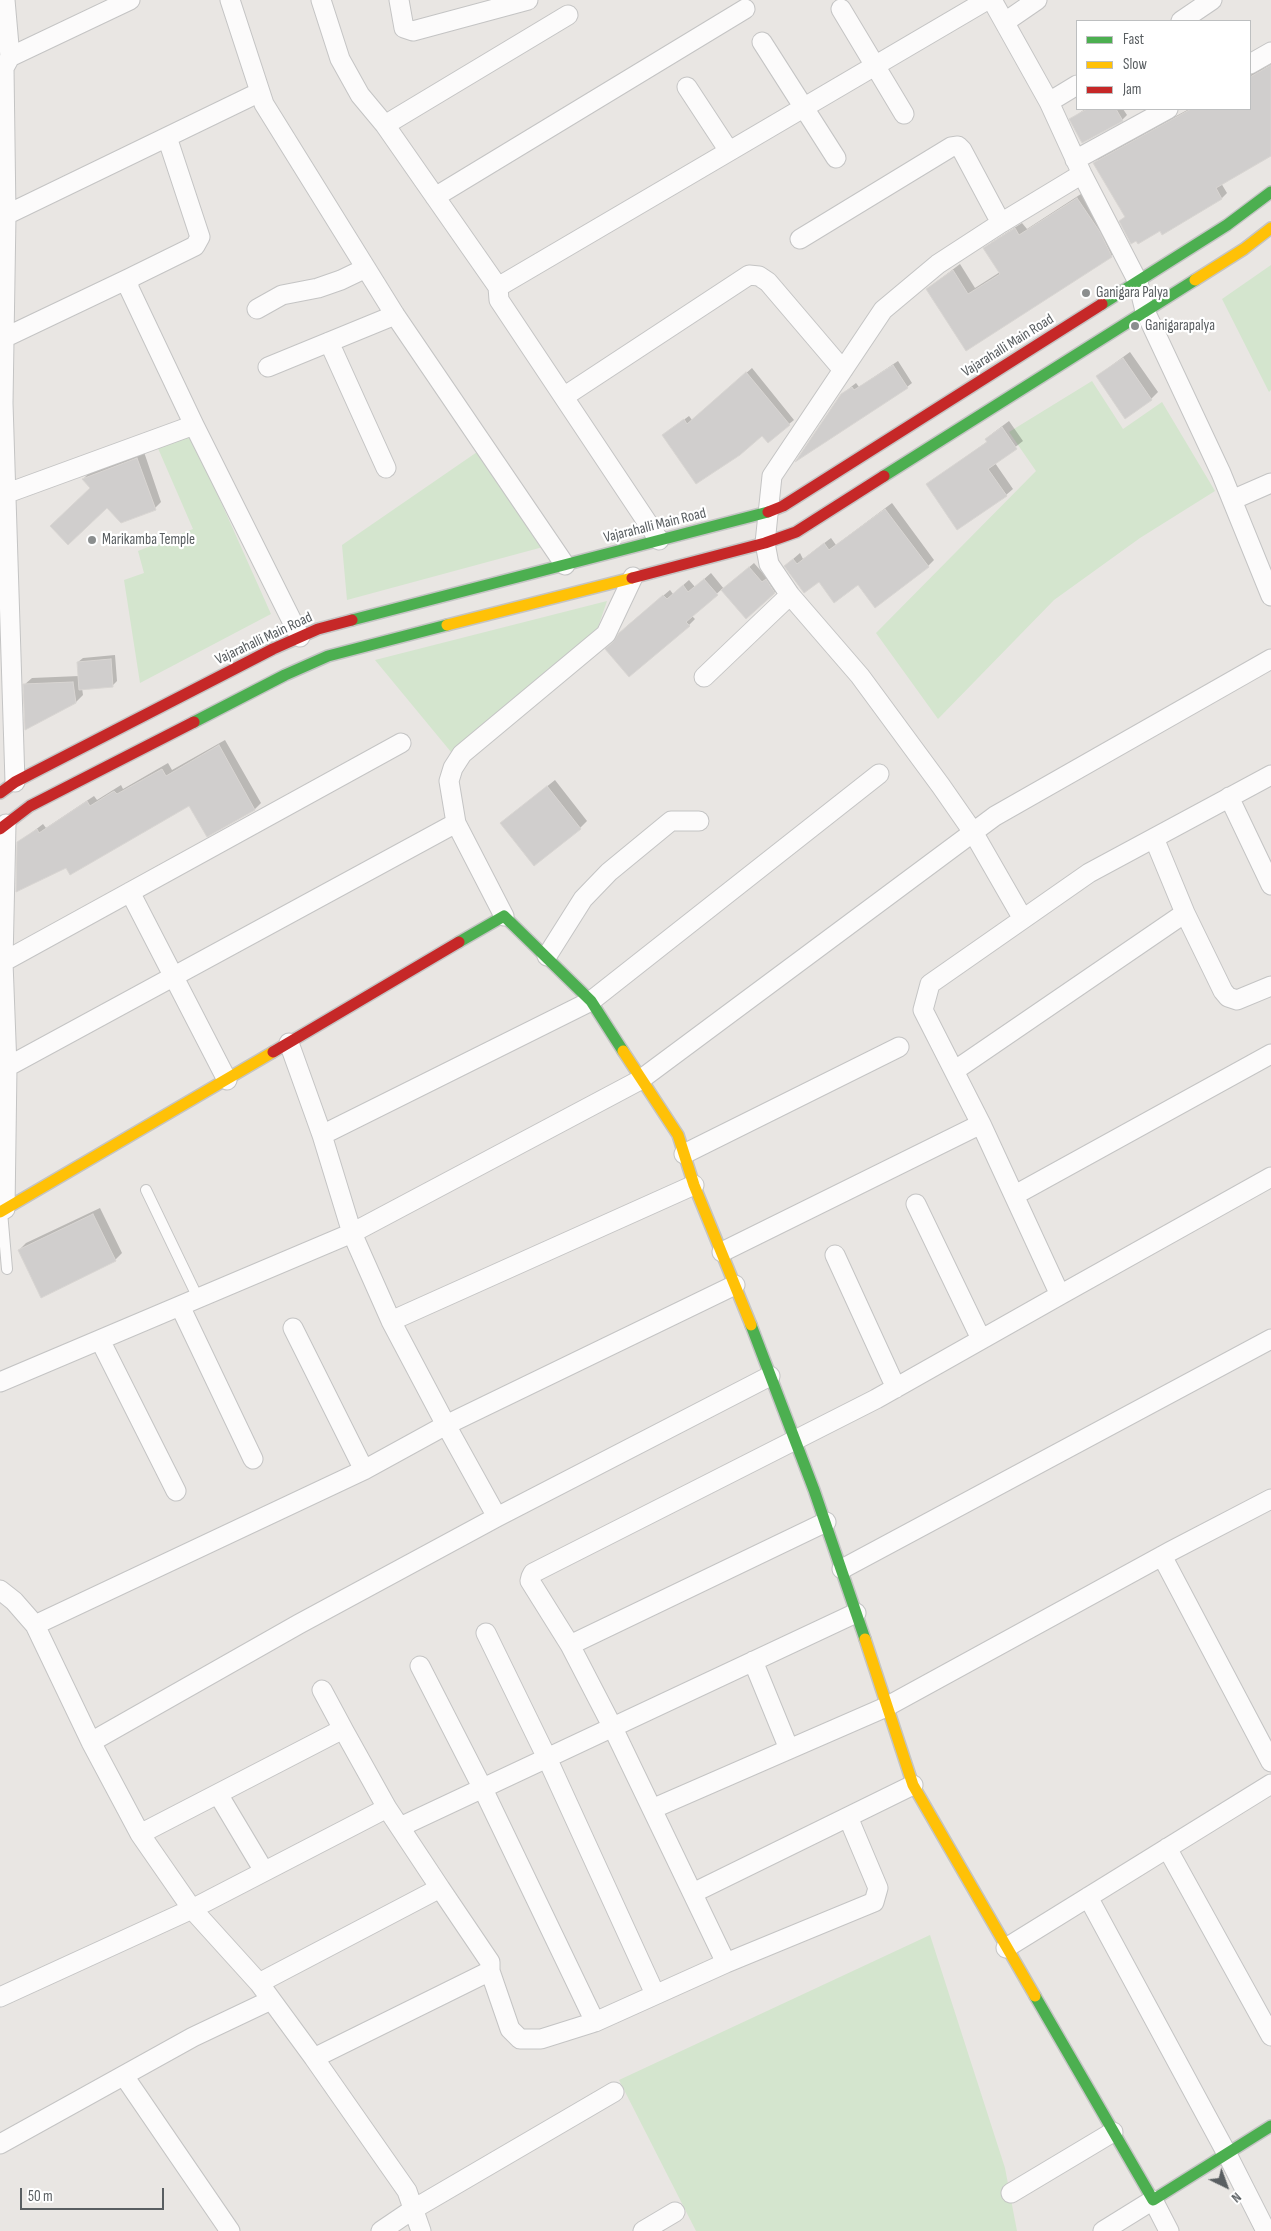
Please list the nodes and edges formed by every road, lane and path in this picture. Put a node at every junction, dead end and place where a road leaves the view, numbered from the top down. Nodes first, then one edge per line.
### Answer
1 (5, 0) edge
2 (130, 0) edge
3 (230, 0) edge
4 (322, 0) edge
5 (399, 0) edge
6 (528, 0) edge
7 (987, 0) edge
8 (992, 0) edge
9 (1037, 0) edge
10 (1212, 0) edge
11 (745, 9) dead end
12 (841, 10) dead end
13 (568, 15) dead end
14 (1182, 20) edge
15 (1005, 22) junction
16 (762, 42) dead end
17 (1271, 52) edge
18 (10, 57) junction
19 (1251, 63) edge
20 (874, 68) junction
21 (1076, 86) edge
22 (687, 87) dead end
23 (260, 92) junction
24 (1048, 102) junction
25 (805, 108) junction
26 (1166, 110) edge
27 (904, 114) dead end
28 (385, 125) junction
29 (167, 137) junction
30 (729, 151) junction
31 (836, 158) dead end
32 (1079, 167) junction
33 (1271, 192) edge
34 (435, 196) junction
35 (6, 215) junction
36 (1001, 223) junction
37 (1271, 228) edge
38 (800, 239) dead end
39 (366, 268) junction
40 (132, 277) junction
41 (1138, 282) junction
42 (498, 287) junction
43 (257, 309) dead end
44 (1145, 311) junction
45 (395, 315) junction
46 (4, 338) junction
47 (329, 342) junction
48 (268, 367) dead end
49 (843, 370) junction
50 (564, 396) junction
51 (194, 425) junction
52 (386, 468) dead end
53 (1271, 483) edge
54 (5, 494) junction
55 (1232, 500) junction
56 (769, 511) junction
57 (659, 540) junction
58 (765, 543) junction
59 (565, 565) junction
60 (633, 576) junction
61 (790, 595) junction
62 (1271, 596) edge
63 (300, 637) junction
64 (1271, 659) edge
65 (704, 677) dead end
66 (401, 743) dead end
67 (879, 774) dead end
68 (1271, 774) edge
69 (15, 782) junction
70 (0, 793) edge
71 (1229, 797) junction
72 (699, 821) dead end
73 (456, 823) junction
74 (3, 826) edge
75 (973, 832) junction
76 (1154, 838) junction
77 (1271, 886) edge
78 (130, 892) junction
79 (1185, 913) junction
80 (504, 916) junction
81 (1023, 919) junction
82 (547, 956) junction
83 (3, 962) junction
84 (174, 976) junction
85 (1271, 986) edge
86 (591, 1001) junction
87 (289, 1043) junction
88 (899, 1047) dead end
89 (1271, 1054) edge
90 (7, 1067) junction
91 (954, 1070) junction
92 (227, 1080) junction
93 (640, 1080) junction
94 (981, 1124) junction
95 (322, 1135) junction
96 (684, 1154) junction
97 (1271, 1177) edge
98 (694, 1186) junction
99 (146, 1190) dead end
100 (1015, 1195) junction
101 (916, 1204) dead end
102 (2, 1211) edge
103 (352, 1233) junction
104 (722, 1252) junction
105 (835, 1256) dead end
106 (7, 1269) dead end
107 (735, 1285) junction
108 (1060, 1295) junction
109 (198, 1298) junction
110 (180, 1306) junction
111 (391, 1321) junction
112 (293, 1328) dead end
113 (1271, 1339) edge
114 (100, 1340) junction
115 (981, 1340) junction
116 (770, 1376) junction
117 (0, 1382) edge
118 (896, 1388) junction
119 (446, 1425) junction
120 (796, 1441) junction
121 (253, 1459) dead end
122 (364, 1470) junction
123 (176, 1492) dead end
124 (1271, 1499) edge
125 (497, 1517) junction
126 (826, 1522) junction
127 (1162, 1556) junction
128 (842, 1569) junction
129 (0, 1590) edge
130 (856, 1613) junction
131 (35, 1624) junction
132 (486, 1633) dead end
133 (570, 1645) junction
134 (753, 1660) junction
135 (420, 1666) dead end
136 (322, 1690) dead end
137 (886, 1707) junction
138 (612, 1726) junction
139 (343, 1729) junction
140 (91, 1742) junction
141 (789, 1749) junction
142 (547, 1758) junction
143 (1271, 1762) edge
144 (1271, 1784) edge
145 (912, 1785) junction
146 (483, 1789) junction
147 (218, 1794) junction
148 (387, 1808) junction
149 (652, 1809) junction
150 (848, 1817) junction
151 (400, 1826) junction
152 (140, 1834) junction
153 (1167, 1848) junction
154 (264, 1871) junction
155 (440, 1888) junction
156 (693, 1893) junction
157 (1088, 1897) junction
158 (192, 1909) junction
159 (1006, 1948) junction
160 (726, 1963) junction
161 (490, 1970) junction
162 (259, 1983) junction
163 (655, 1994) junction
164 (0, 1997) edge
165 (271, 2000) junction
166 (595, 2022) junction
167 (1271, 2036) edge
168 (314, 2058) junction
169 (124, 2076) junction
170 (614, 2092) dead end
171 (1271, 2126) edge
172 (1113, 2132) junction
173 (0, 2144) edge
174 (1227, 2154) junction
175 (1011, 2193) dead end
176 (1153, 2200) junction
177 (412, 2210) junction
178 (676, 2212) dead end
179 (230, 2231) edge
180 (381, 2231) edge
181 (421, 2231) edge
182 (643, 2231) edge
183 (1103, 2231) edge
184 (1168, 2231) edge
185 (1266, 2231) edge

1 - 18 street
2 - 18 street
3 - 23 street
4 - 28 street
5 - 6 street
7 - 20 street
8 - 15 street
9 - 15 street
10 - 14 street
11 - 34 street
12 - 20 street
13 - 28 street
15 - 24 street
16 - 25 street
17 - 19 street
18 - 35 street
20 - 25 street
20 - 27 street
21 - 24 street
22 - 30 street
23 - 29 street
23 - 39 street
24 - 32 street
25 - 30 street
25 - 31 street
26 - 32 street
28 - 34 street
29 - 35 street
29 - 40 street
30 - 42 street
32 - 36 street
32 - 41 street
33 - 41 main road, Vajarahalli Main Road
34 - 42 street
35 - 46 street
36 - 38 street
36 - 49 street
37 - 44 main road
39 - 43 street
39 - 45 street
40 - 46 street
40 - 51 street
41 - 44 street
41 - 56 main road, Vajarahalli Main Road
42 - 50 street
44 - 55 street
44 - 58 main road
45 - 47 street
45 - 59 street
46 - 54 street
47 - 48 street
47 - 52 street
49 - 50 street
49 - 56 street
50 - 57 street
51 - 54 street
51 - 63 street
53 - 55 street
54 - 69 street
55 - 62 street
56 - 57 main road, Vajarahalli Main Road
56 - 58 street
57 - 59 main road, Vajarahalli Main Road
58 - 60 main road
58 - 61 street
59 - 63 main road, Vajarahalli Main Road
60 - 73 street
60 - 74 main road
61 - 65 street
61 - 75 street
63 - 69 main road, Vajarahalli Main Road
64 - 75 street
66 - 78 street
67 - 86 street
68 - 71 street
69 - 70 main road, Vajarahalli Main Road
71 - 76 street
71 - 77 street
72 - 82 street
73 - 80 street
73 - 84 street
74 - 83 street
75 - 81 street
75 - 93 street
76 - 79 street
76 - 81 street
78 - 83 street
78 - 84 street
79 - 85 street
79 - 91 street
80 - 82 main road
80 - 87 main road
81 - 91 street
82 - 86 main road
83 - 90 street
84 - 90 street
84 - 92 street
86 - 93 main road
86 - 95 street
87 - 92 main road
87 - 95 street
88 - 96 street
89 - 100 street
90 - 102 street
91 - 94 street
92 - 102 main road
93 - 96 main road
93 - 103 street
94 - 100 street
94 - 104 street
95 - 103 street
96 - 98 main road
97 - 108 street
98 - 104 main road
98 - 111 street
99 - 109 lane
100 - 108 street
101 - 115 street
102 - 106 lane
103 - 109 street
103 - 111 street
104 - 107 main road
105 - 118 street
107 - 116 main road
107 - 119 street
108 - 115 street
109 - 110 street
110 - 114 street
110 - 121 street
111 - 119 street
112 - 122 street
113 - 128 street
114 - 117 street
114 - 123 street
115 - 118 street
116 - 120 main road
116 - 125 street
118 - 120 street
119 - 122 street
119 - 125 street
120 - 126 main road
120 - 133 street
122 - 131 street
124 - 127 street
125 - 140 street
126 - 128 main road
126 - 133 street
127 - 137 street
127 - 143 street
128 - 130 main road
129 - 131 street
130 - 134 street
130 - 137 main road
131 - 140 street
132 - 142 street
133 - 138 street
134 - 138 street
134 - 141 street
135 - 146 street
136 - 139 street
137 - 141 street
137 - 145 main road
138 - 142 street
138 - 149 street
139 - 147 street
139 - 148 street
140 - 152 street
141 - 149 street
142 - 146 street
142 - 163 street
144 - 153 street
145 - 150 street
145 - 159 main road
146 - 151 street
146 - 166 street
147 - 152 street
147 - 154 street
148 - 151 street
148 - 154 street
149 - 156 street
150 - 156 street
150 - 160 street
151 - 155 street
152 - 158 street
153 - 157 street
153 - 167 street
154 - 158 street
155 - 161 street
155 - 162 street
156 - 160 street
157 - 159 street
157 - 174 street
158 - 162 street
158 - 164 street
159 - 172 main road
160 - 163 street
161 - 166 street
161 - 168 street
162 - 165 street
163 - 166 street
165 - 168 street
165 - 169 street
168 - 177 street
169 - 173 street
169 - 179 street
170 - 177 street
171 - 174 main road
172 - 175 street
172 - 176 main road
174 - 176 main road
174 - 185 street
176 - 183 street
176 - 184 street
177 - 180 street
177 - 181 street
178 - 182 street

